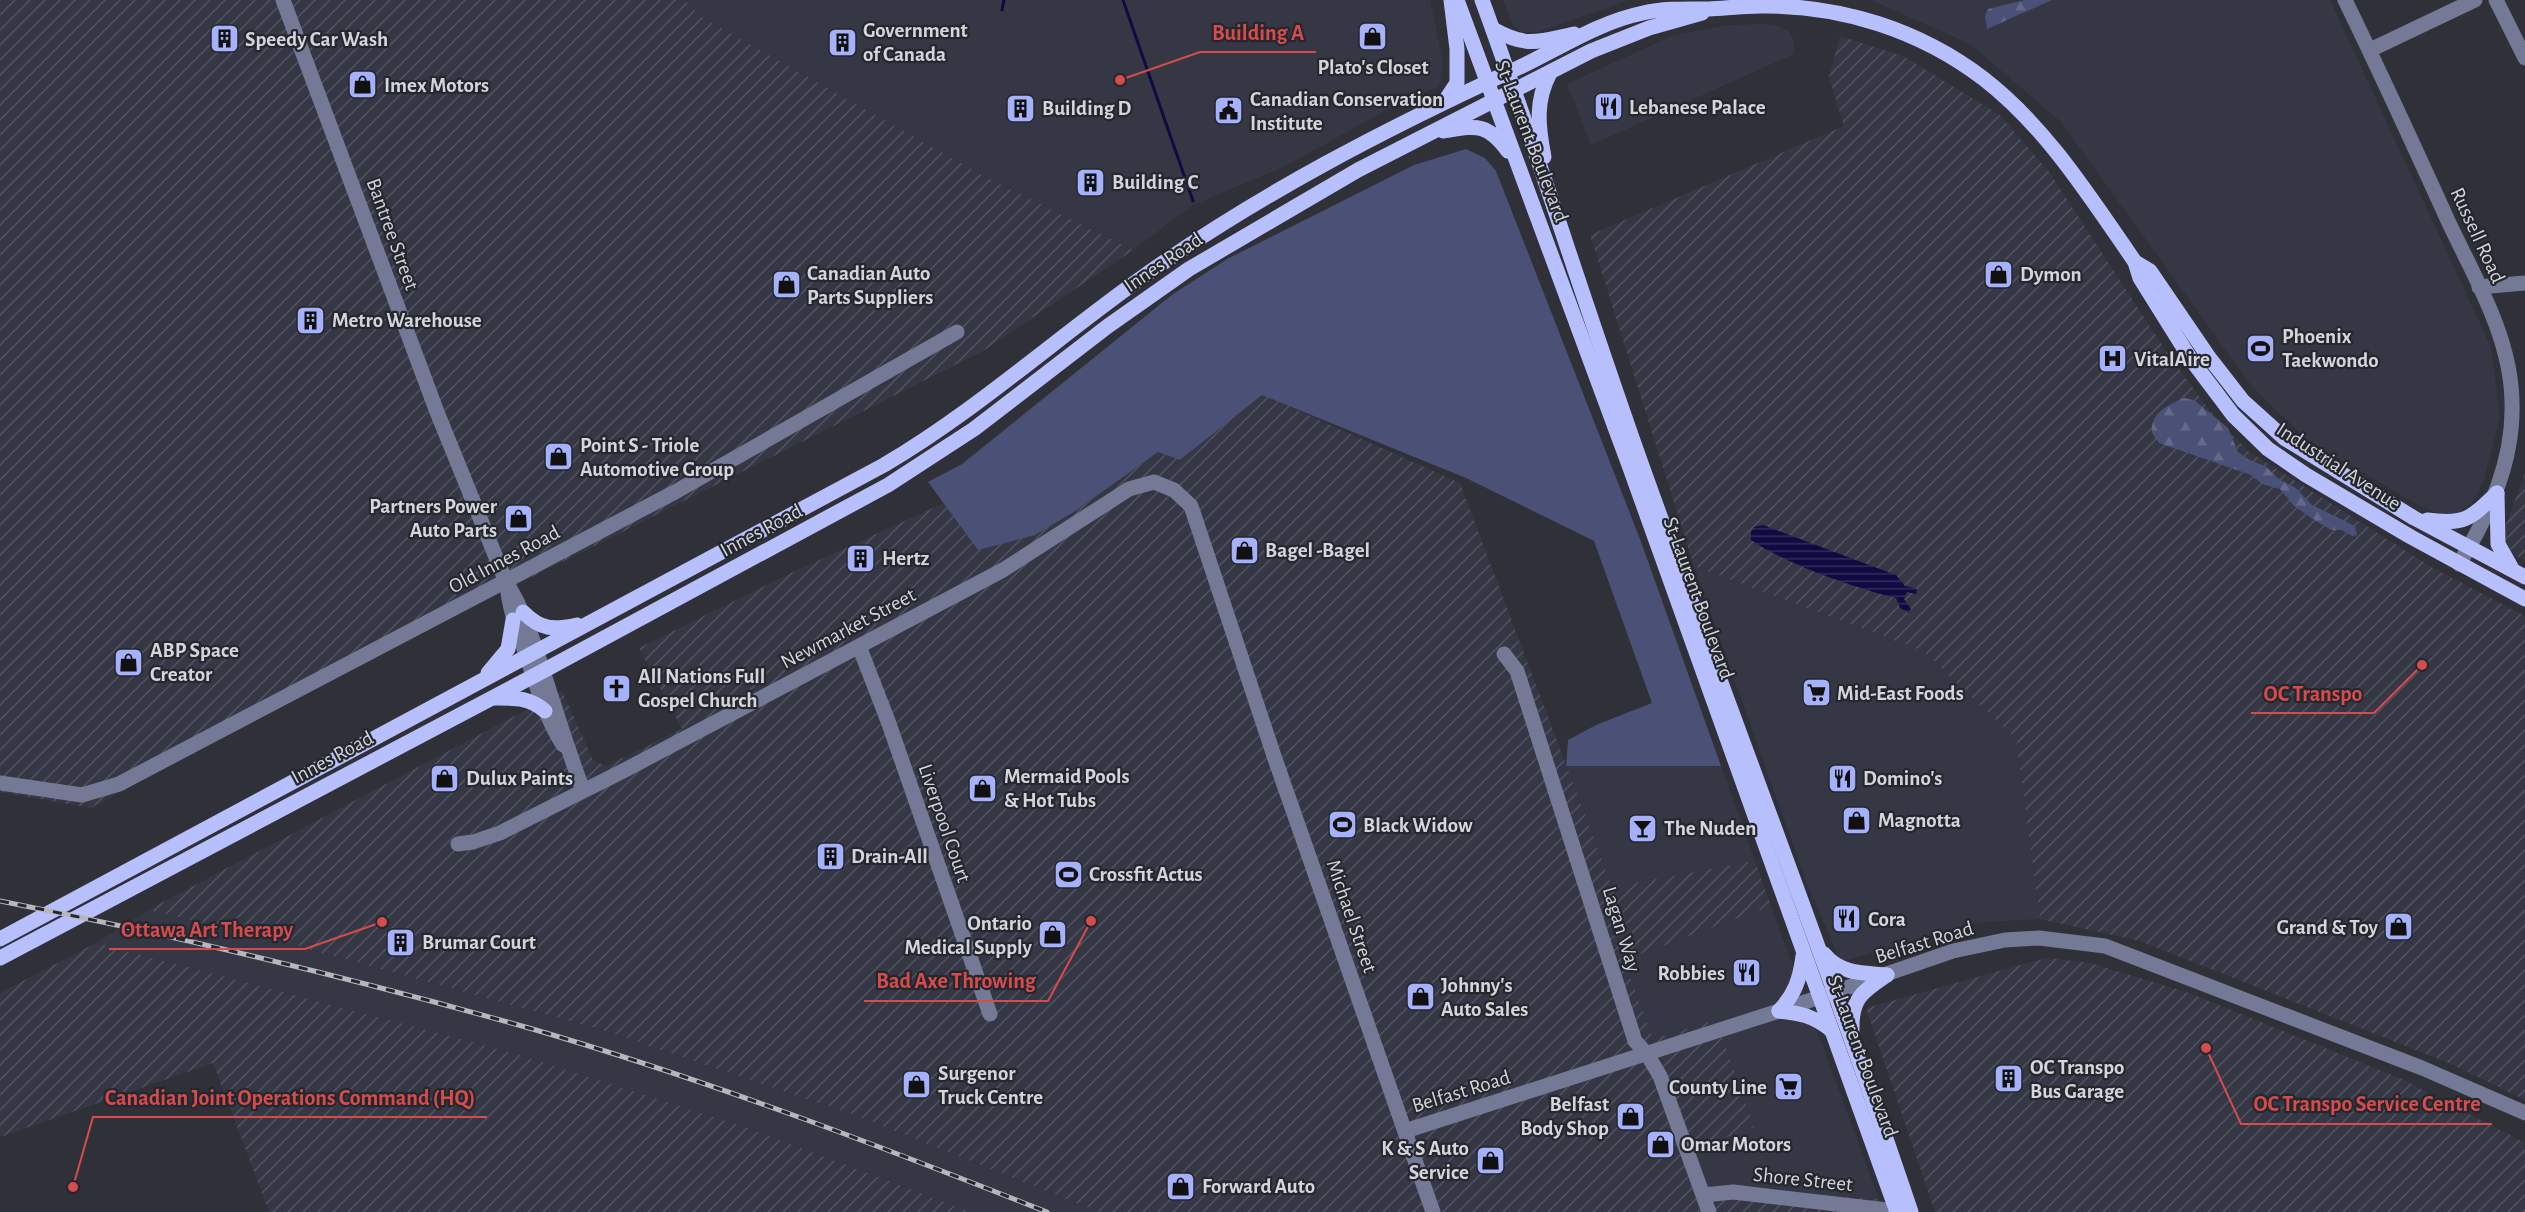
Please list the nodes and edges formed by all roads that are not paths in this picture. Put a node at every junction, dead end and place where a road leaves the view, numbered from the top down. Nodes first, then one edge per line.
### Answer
1 (283, 0) edge
2 (1451, 0) edge
3 (1457, 0) edge
4 (1482, 0) edge
5 (2345, 0) edge
6 (2475, 0) edge
7 (2496, 0) edge
8 (1713, 9) junction
9 (1600, 28) junction
10 (1493, 29) junction
11 (2370, 50) junction
12 (2525, 58) edge
13 (1506, 73) junction
14 (1550, 73) junction
15 (1487, 82) junction
16 (1513, 92) junction
17 (1445, 100) junction
18 (1494, 101) junction
19 (1428, 133) junction
20 (1520, 170) junction
21 (1552, 203) junction
22 (2135, 262) junction
23 (2525, 283) edge
24 (2479, 287) junction
25 (957, 332) dead end
26 (2518, 433) edge
27 (1637, 471) junction
28 (1154, 482) joint
29 (2497, 493) junction
30 (2414, 518) junction
31 (2470, 546) junction
32 (2459, 564) junction
33 (2519, 574) edge
34 (506, 582) junction
35 (2525, 599) edge
36 (518, 616) junction
37 (589, 623) junction
38 (859, 646) junction
39 (532, 653) junction
40 (1504, 654) dead end
41 (538, 674) junction
42 (479, 682) junction
43 (488, 699) junction
44 (545, 711) junction
45 (569, 755) junction
46 (0, 783) edge
47 (583, 790) junction
48 (458, 844) dead end
49 (0, 939) edge
50 (1820, 949) junction
51 (1804, 953) junction
52 (0, 958) edge
53 (1887, 975) junction
54 (1836, 992) junction
55 (1819, 998) junction
56 (1779, 1011) junction
57 (990, 1014) dead end
58 (1833, 1032) junction
59 (1853, 1042) junction
60 (1647, 1054) junction
61 (2453, 1082) junction
62 (2525, 1113) edge
63 (2525, 1124) edge
64 (1405, 1131) junction
65 (1704, 1195) junction
66 (1433, 1212) edge
67 (1709, 1212) edge
68 (1901, 1212) edge

1 - 34 street, Bantree Street
2 - 17 main road
3 - 15 main road, St-Laurent Boulevard
4 - 10 main road, St-Laurent Boulevard
5 - 11 street, Russell Road
6 - 11 street
7 - 12 street
8 - 9 main road, Industrial Avenue
8 - 14 main road, Industrial Avenue
8 - 22 main road, Industrial Avenue
9 - 10 main road
9 - 13 main road, Industrial Avenue
10 - 13 main road, St-Laurent Boulevard
11 - 24 street, Russell Road
13 - 15 main road, Innes Road
13 - 16 main road, St-Laurent Boulevard
14 - 16 main road, Industrial Avenue
14 - 21 main road
15 - 17 main road, Innes Road
15 - 18 main road, St-Laurent Boulevard
16 - 18 main road, Innes Road
16 - 21 main road, St-Laurent Boulevard
17 - 37 main road, Innes Road
18 - 19 main road, Innes Road
18 - 20 main road, St-Laurent Boulevard
19 - 20 main road
19 - 41 main road, Innes Road
20 - 27 main road, St-Laurent Boulevard
21 - 27 main road, St-Laurent Boulevard
22 - 30 main road, Industrial Avenue
22 - 32 main road, Industrial Avenue
23 - 24 street
24 - 26 street, Russell Road
25 - 34 street, Old Innes Road
26 - 29 street, Russell Road
27 - 50 main road, St-Laurent Boulevard
27 - 51 main road, St-Laurent Boulevard
28 - 38 street, Newmarket Street
28 - 64 street, Michael Street
29 - 30 main road
29 - 31 street, Russell Road
29 - 33 main road
30 - 31 main road, Industrial Avenue
31 - 32 street, Russell Road
31 - 33 main road, Industrial Avenue
32 - 35 main road, Industrial Avenue
34 - 36 street, Bantree Street
34 - 46 street, Old Innes Road
36 - 37 main road
36 - 39 street, Bantree Street
36 - 42 main road
37 - 39 main road, Innes Road
38 - 47 street, Newmarket Street
38 - 57 street, Liverpool Court
39 - 41 street, Bantree Street
39 - 42 main road, Innes Road
40 - 60 street, Lagan Way
41 - 43 main road, Innes Road
41 - 44 street, Bantree Street
41 - 45 street, Bantree Street
42 - 49 main road, Innes Road
43 - 44 main road
43 - 52 main road, Innes Road
44 - 45 street, Bantree Street
45 - 47 street, Bantree Street
47 - 48 street, Newmarket Street
50 - 53 main road
50 - 54 main road, St-Laurent Boulevard
51 - 55 main road, St-Laurent Boulevard
51 - 56 main road
53 - 54 street, Belfast Road
53 - 59 main road
53 - 61 street, Belfast Road
54 - 55 street, Belfast Road
54 - 59 main road, St-Laurent Boulevard
55 - 56 street, Belfast Road
55 - 58 main road, St-Laurent Boulevard
56 - 58 main road
56 - 60 street, Belfast Road
58 - 68 main road, St-Laurent Boulevard
59 - 68 main road, St-Laurent Boulevard
60 - 64 street, Belfast Road
60 - 65 street, Lagan Way
61 - 62 street, Belfast Road
61 - 63 street, Belfast Road
64 - 66 street, Michael Street
65 - 67 street, Lagan Way
65 - 68 street, Shore Street

